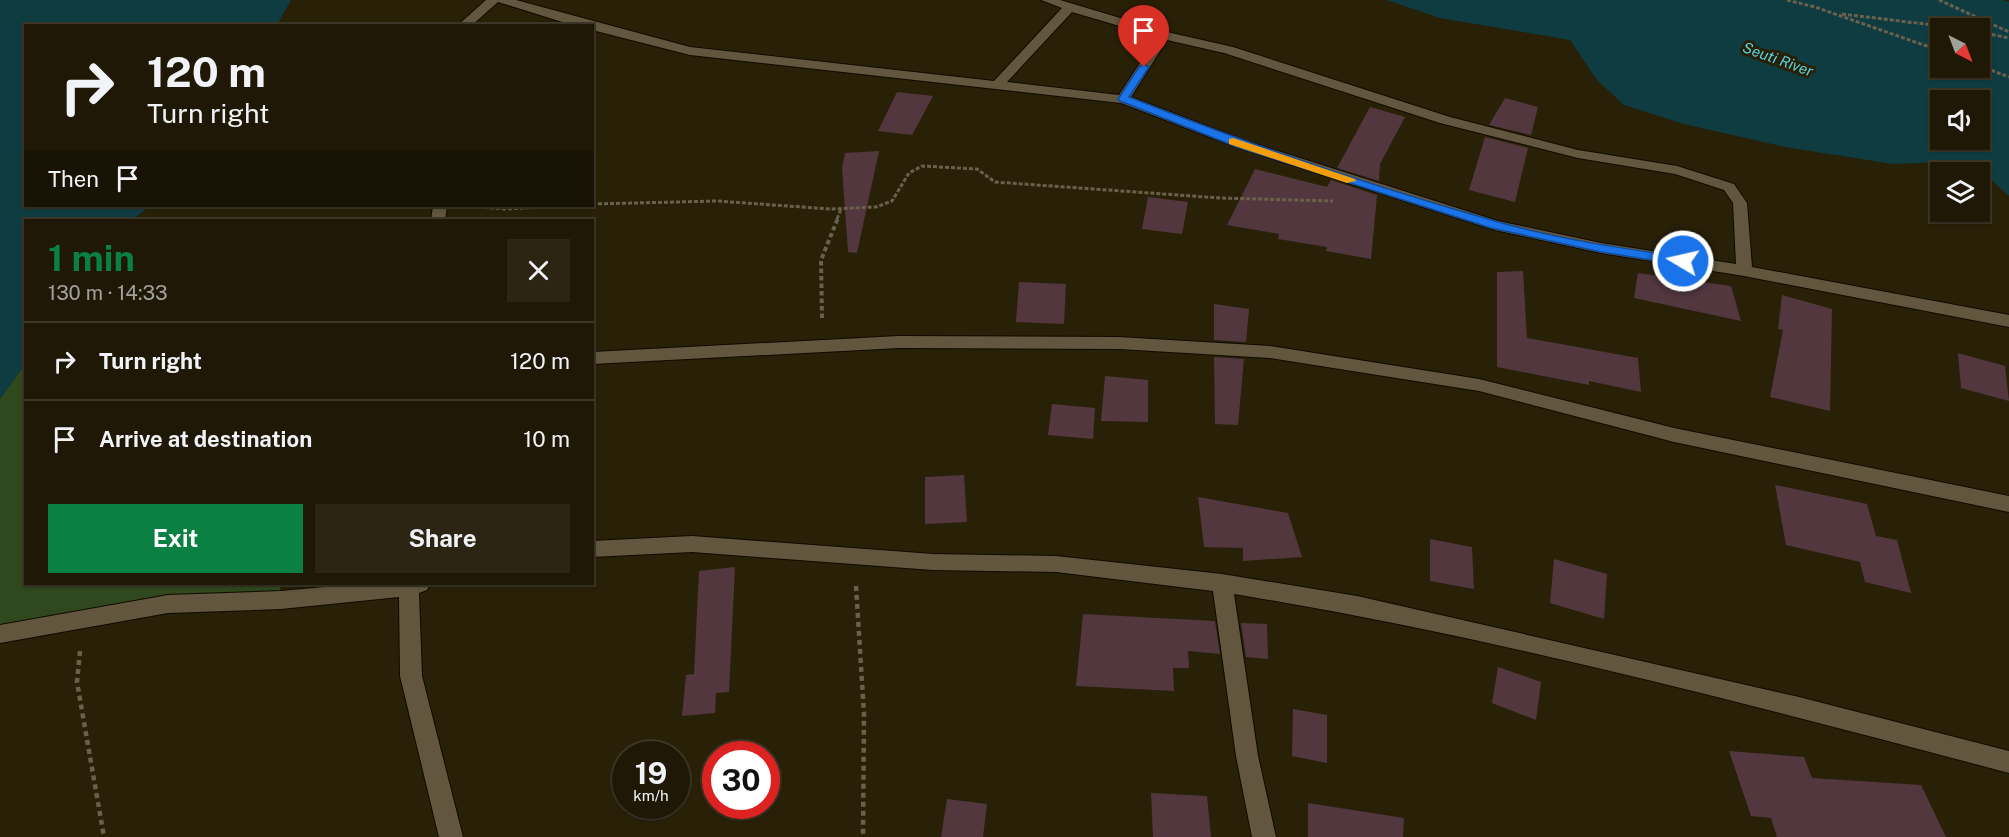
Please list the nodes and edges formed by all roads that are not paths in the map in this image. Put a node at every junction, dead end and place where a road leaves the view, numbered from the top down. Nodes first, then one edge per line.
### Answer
1 (493, 0) edge
2 (503, 0) edge
3 (1047, 0) edge
4 (1069, 8) junction
5 (465, 24) edge
6 (584, 24) edge
7 (594, 27) edge
8 (1164, 35) junction
9 (997, 85) junction
10 (1123, 99) junction
11 (1744, 271) junction
12 (2009, 321) edge
13 (594, 358) edge
14 (2009, 504) edge
15 (594, 549) edge
16 (1222, 583) junction
17 (414, 585) edge
18 (0, 633) edge
19 (2009, 762) edge
20 (451, 837) edge
21 (1264, 837) edge

1 - 5 street
2 - 6 street
3 - 4 street
4 - 8 street
4 - 9 street
7 - 9 street
8 - 10 street
8 - 11 street
9 - 10 street
10 - 11 street
11 - 12 street
13 - 14 street
15 - 16 street
16 - 19 street
16 - 21 street
17 - 18 street
17 - 20 street

